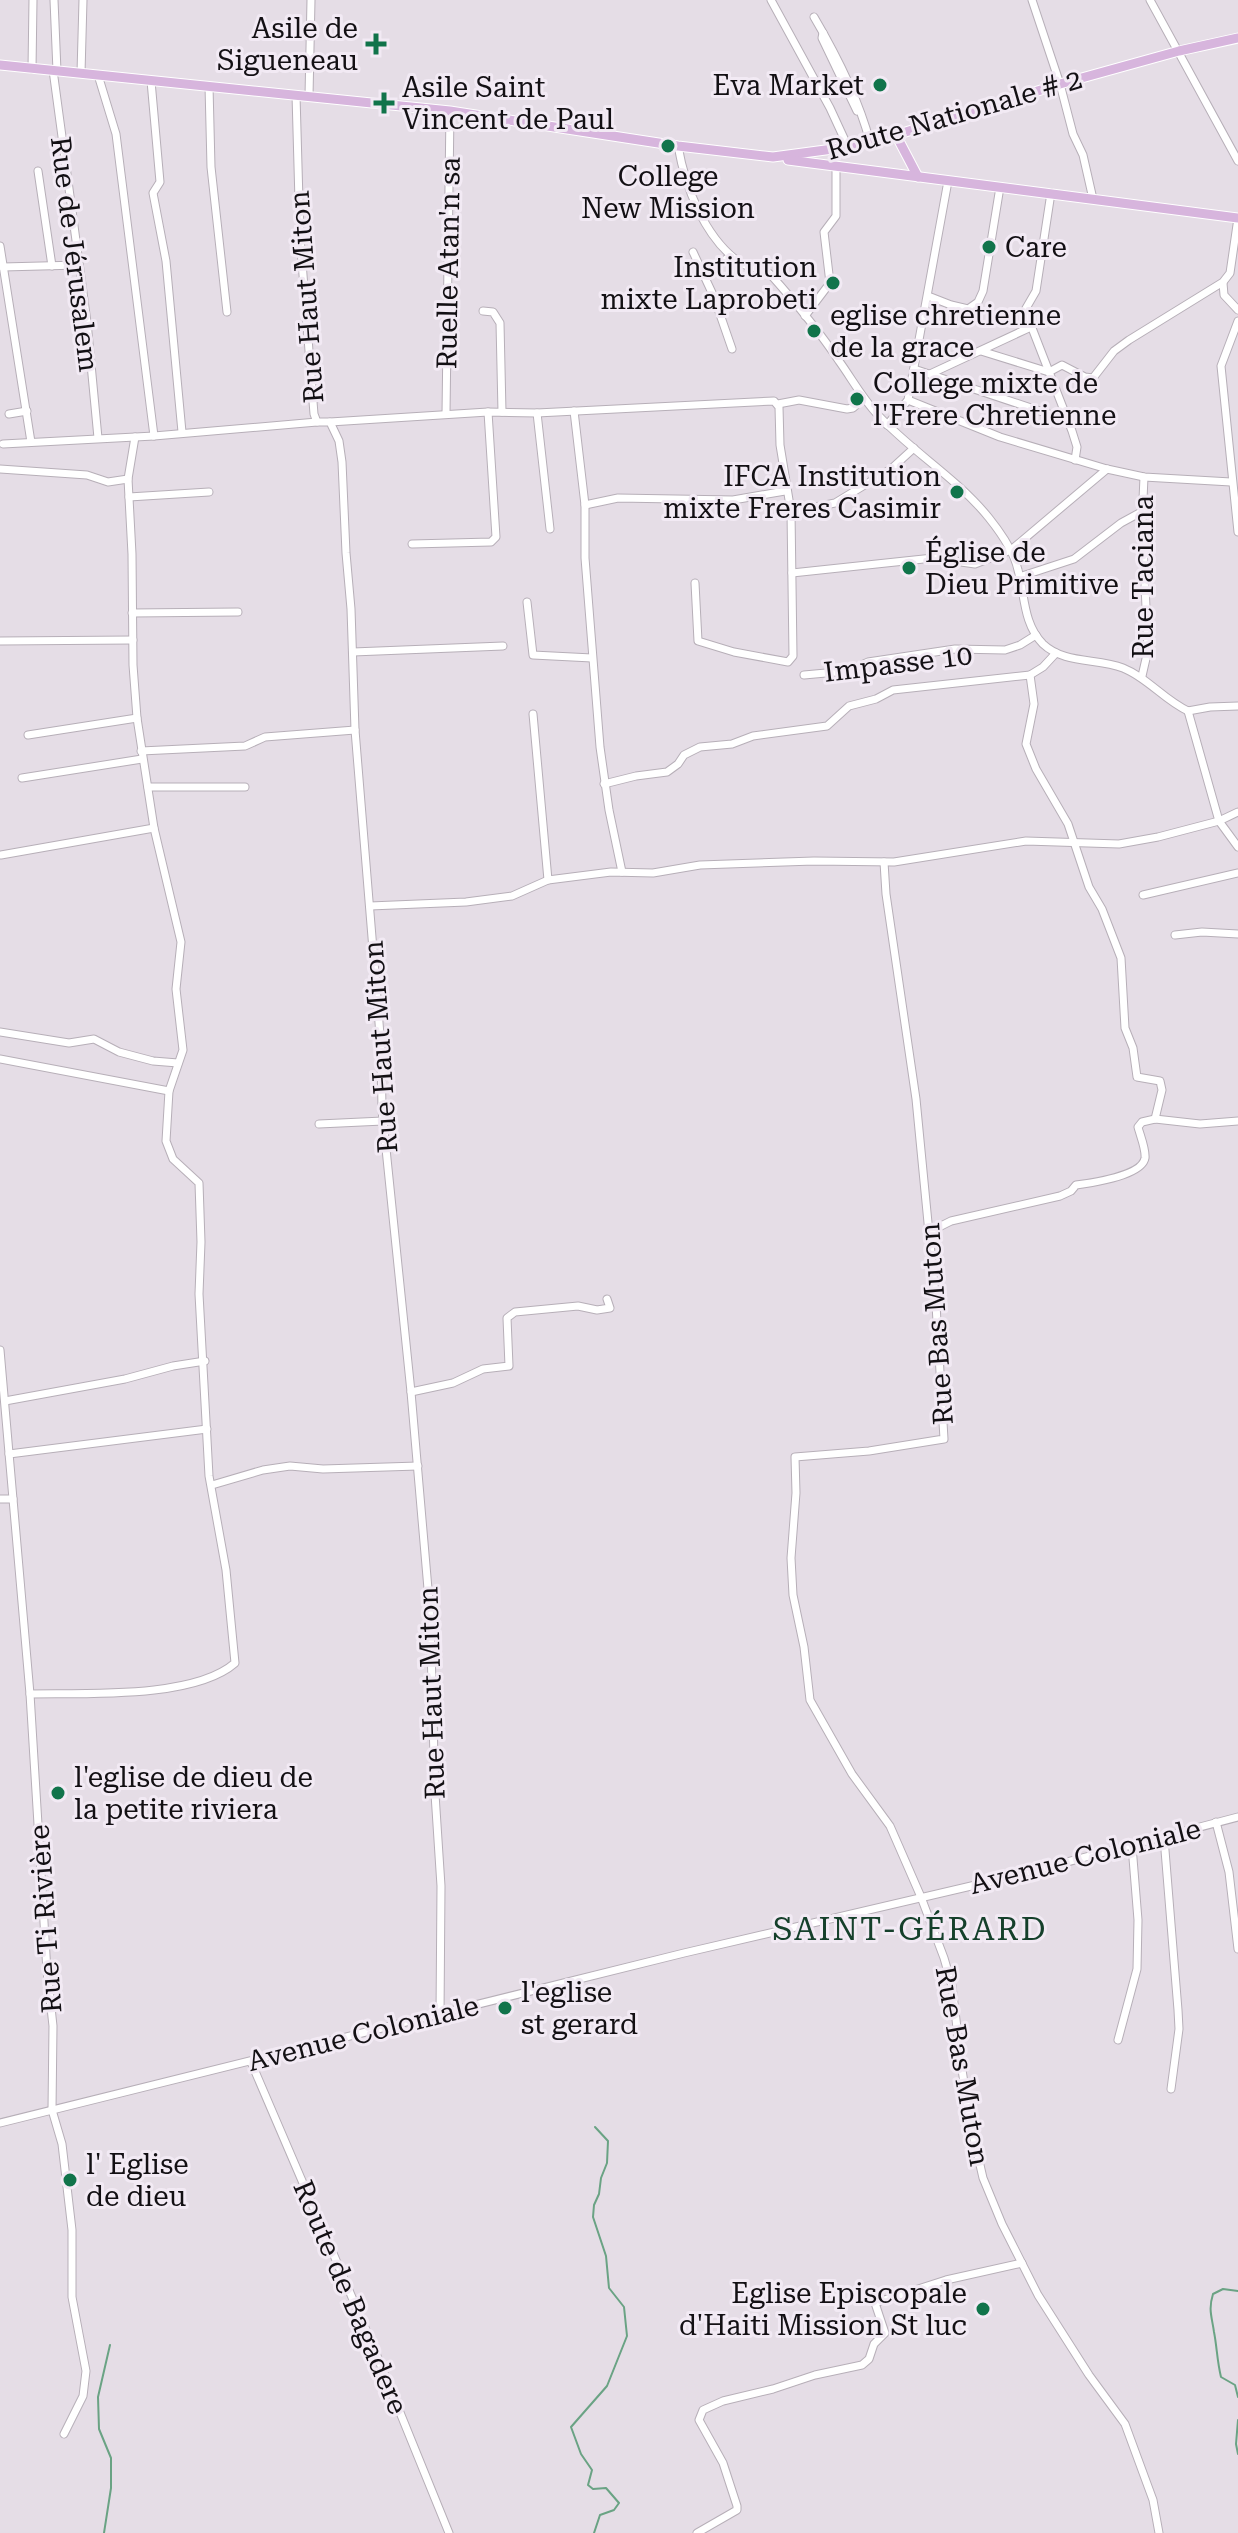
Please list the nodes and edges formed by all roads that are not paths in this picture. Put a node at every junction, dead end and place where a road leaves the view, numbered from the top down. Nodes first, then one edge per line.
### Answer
1 (33, 0) edge
2 (54, 0) edge
3 (83, 0) edge
4 (311, 0) edge
5 (771, 0) edge
6 (1032, 0) edge
7 (1150, 0) edge
8 (814, 17) dead end
9 (1238, 38) edge
10 (1179, 51) junction
11 (0, 65) edge
12 (32, 69) junction
13 (55, 70) junction
14 (81, 73) junction
15 (98, 75) junction
16 (151, 81) junction
17 (1060, 84) junction
18 (209, 86) junction
19 (296, 95) junction
20 (309, 96) junction
21 (450, 111) junction
22 (896, 135) junction
23 (870, 142) junction
24 (678, 146) junction
25 (848, 147) junction
26 (773, 157) junction
27 (1238, 161) edge
28 (836, 168) junction
29 (38, 171) dead end
30 (918, 177) junction
31 (948, 181) junction
32 (1000, 187) junction
33 (1051, 193) junction
34 (1093, 199) junction
35 (1238, 218) edge
36 (0, 246) edge
37 (693, 252) dead end
38 (731, 256) junction
39 (79, 265) junction
40 (52, 266) junction
41 (3, 267) junction
42 (704, 273) junction
43 (1223, 282) junction
44 (928, 296) junction
45 (1238, 310) edge
46 (483, 311) dead end
47 (227, 312) dead end
48 (805, 316) junction
49 (1238, 321) edge
50 (1031, 327) junction
51 (732, 349) dead end
52 (981, 351) junction
53 (914, 369) junction
54 (1049, 372) junction
55 (930, 374) junction
56 (863, 399) junction
57 (908, 400) junction
58 (778, 404) junction
59 (27, 411) junction
60 (574, 411) junction
61 (488, 412) junction
62 (502, 412) junction
63 (537, 413) junction
64 (9, 414) dead end
65 (446, 414) junction
66 (1067, 420) junction
67 (317, 422) junction
68 (330, 422) junction
69 (887, 425) junction
70 (182, 432) junction
71 (154, 436) junction
72 (135, 437) junction
73 (98, 438) junction
74 (31, 442) junction
75 (3, 444) dead end
76 (914, 448) junction
77 (1075, 460) junction
78 (0, 469) edge
79 (1107, 469) junction
80 (1144, 477) junction
81 (128, 479) junction
82 (1231, 482) junction
83 (785, 491) junction
84 (209, 492) dead end
85 (129, 497) junction
86 (585, 505) junction
87 (1143, 511) junction
88 (791, 512) junction
89 (550, 529) dead end
90 (1238, 532) edge
91 (412, 544) dead end
92 (1011, 550) junction
93 (792, 573) junction
94 (1019, 577) junction
95 (695, 583) dead end
96 (527, 602) dead end
97 (238, 612) dead end
98 (132, 613) junction
99 (1036, 635) junction
100 (133, 640) junction
101 (0, 641) edge
102 (503, 646) dead end
103 (353, 652) junction
104 (1056, 653) junction
105 (592, 658) junction
106 (804, 675) dead end
107 (1030, 675) junction
108 (1142, 676) junction
109 (1238, 706) edge
110 (1188, 711) junction
111 (533, 714) dead end
112 (137, 718) junction
113 (355, 730) junction
114 (28, 735) dead end
115 (142, 755) junction
116 (22, 778) dead end
117 (604, 784) junction
118 (148, 787) junction
119 (245, 787) dead end
120 (1238, 812) edge
121 (1219, 821) junction
122 (154, 828) junction
123 (1073, 843) junction
124 (1238, 847) edge
125 (1, 855) edge
126 (884, 862) junction
127 (622, 872) junction
128 (1238, 873) edge
129 (548, 880) junction
130 (1143, 895) dead end
131 (370, 906) junction
132 (1238, 934) edge
133 (1175, 935) dead end
134 (0, 1032) edge
135 (0, 1059) edge
136 (178, 1063) junction
137 (169, 1091) junction
138 (1155, 1119) junction
139 (383, 1121) junction
140 (1238, 1121) edge
141 (319, 1124) dead end
142 (929, 1232) junction
143 (607, 1299) dead end
144 (0, 1350) edge
145 (205, 1361) junction
146 (411, 1392) junction
147 (5, 1401) junction
148 (207, 1429) junction
149 (9, 1454) junction
150 (418, 1466) junction
151 (212, 1485) junction
152 (0, 1499) edge
153 (13, 1499) junction
154 (30, 1694) junction
155 (1238, 1817) edge
156 (1216, 1822) junction
157 (1164, 1838) junction
158 (1132, 1846) junction
159 (921, 1897) junction
160 (1238, 1949) edge
161 (440, 2015) junction
162 (1118, 2040) dead end
163 (251, 2062) junction
164 (1171, 2089) dead end
165 (52, 2110) junction
166 (0, 2123) edge
167 (1022, 2263) junction
168 (64, 2434) dead end
169 (449, 2533) edge
170 (697, 2533) edge
171 (1159, 2533) edge

1 - 12 street
2 - 13 street, Rue de Jérusalem
3 - 14 street
4 - 20 street
5 - 25 street
6 - 17 street
7 - 10 street
8 - 23 street
9 - 10 main road, Route Nationale # 2
10 - 17 main road, Route Nationale # 2
10 - 27 street
11 - 12 main road, Route Nationale # 2
12 - 13 main road, Route Nationale # 2
13 - 14 main road, Route Nationale # 2
13 - 39 street, Rue de Jérusalem
14 - 15 main road, Route Nationale # 2
15 - 16 main road, Route Nationale # 2
15 - 71 street
16 - 18 main road, Route Nationale # 2
16 - 70 street
17 - 22 main road, Route Nationale # 2
17 - 34 street
18 - 19 main road, Route Nationale # 2
18 - 47 street
19 - 20 main road, Route Nationale # 2
19 - 67 street, Rue Haut Miton
20 - 21 main road, Route Nationale # 2
21 - 24 main road, Route Nationale # 2
21 - 65 street, Ruelle Atan'n sa
22 - 23 main road, Route Nationale # 2
22 - 30 main road
23 - 25 main road, Route Nationale # 2
24 - 26 main road, Route Nationale # 2
24 - 38 street
25 - 26 main road, Route Nationale # 2
26 - 28 main road
28 - 30 main road
28 - 48 street
29 - 40 street
30 - 31 main road
31 - 32 main road
31 - 44 street
32 - 33 main road
32 - 44 street
33 - 34 main road
33 - 50 street
34 - 35 main road
35 - 43 street
36 - 41 street
37 - 42 street
38 - 42 street
38 - 48 street
39 - 40 street
39 - 73 street, Rue de Jérusalem
40 - 41 street
41 - 59 street
42 - 51 street
43 - 45 street
43 - 54 street
44 - 53 street
46 - 62 street
48 - 56 street
49 - 82 street
50 - 52 street
50 - 54 street
52 - 54 street
52 - 55 street
53 - 55 street
53 - 57 street
54 - 66 street
55 - 66 street
56 - 58 street
56 - 69 street
57 - 69 street
57 - 77 street
58 - 60 street
58 - 83 street
59 - 64 street
59 - 74 street
60 - 63 street
60 - 86 street
61 - 62 street
61 - 65 street
61 - 91 street
62 - 63 street
63 - 89 street
65 - 68 street
66 - 77 street
67 - 68 street, Rue Haut Miton
67 - 70 street
68 - 103 street, Rue Haut Miton
69 - 76 street
70 - 71 street
71 - 72 street
72 - 73 street
72 - 81 street
73 - 74 street
74 - 75 street
76 - 88 street
76 - 92 street
77 - 79 street
78 - 81 street
79 - 80 street
79 - 92 street
80 - 82 street
80 - 87 street, Rue Taciana
81 - 85 street
82 - 90 street
83 - 86 street
83 - 88 street
84 - 85 street
85 - 98 street
86 - 105 street
87 - 94 street
87 - 108 street, Rue Taciana
88 - 93 street
92 - 93 street
92 - 94 street
93 - 95 street
94 - 99 street
96 - 105 street
97 - 98 street
98 - 100 street
99 - 104 street
99 - 106 street, Impasse 10
100 - 101 street
100 - 112 street
102 - 103 street
103 - 113 street, Rue Haut Miton
104 - 107 street
104 - 108 street
105 - 117 street
107 - 117 street
107 - 123 street
108 - 110 street
109 - 110 street
110 - 121 street
111 - 129 street
112 - 114 street
112 - 115 street
113 - 115 street
113 - 131 street, Rue Haut Miton
115 - 116 street
115 - 118 street
117 - 127 street
118 - 119 street
118 - 122 street
120 - 121 street
121 - 123 street
121 - 124 street
122 - 125 street
122 - 136 street
123 - 126 street
123 - 138 street
126 - 127 street
126 - 142 street, Rue Bas Muton
127 - 129 street
128 - 130 street
129 - 131 street
131 - 139 street, Rue Haut Miton
132 - 133 street
134 - 136 street
135 - 137 street
136 - 137 street
137 - 145 street
138 - 140 street
138 - 142 street
139 - 141 street
139 - 146 street, Rue Haut Miton
142 - 159 street, Rue Bas Muton
143 - 146 street
144 - 147 street, Rue Ti Rivière
145 - 147 street
145 - 148 street
146 - 150 street, Rue Haut Miton
147 - 149 street, Rue Ti Rivière
148 - 149 street
148 - 151 street
149 - 153 street, Rue Ti Rivière
150 - 151 street
150 - 161 street, Rue Haut Miton
151 - 154 street
152 - 153 street
153 - 154 street, Rue Ti Rivière
154 - 165 street, Rue Ti Rivière
155 - 156 street, Avenue Coloniale
156 - 157 street, Avenue Coloniale
156 - 160 street
157 - 158 street, Avenue Coloniale
157 - 164 street
158 - 159 street, Avenue Coloniale
158 - 162 street
159 - 161 street, Avenue Coloniale
159 - 167 street, Rue Bas Muton
161 - 163 street, Avenue Coloniale
163 - 165 street, Avenue Coloniale
163 - 169 street, Route de Bagadere
165 - 166 street, Avenue Coloniale
165 - 168 street, Rue Ti Rivière
167 - 170 street
167 - 171 street, Rue Bas Muton

